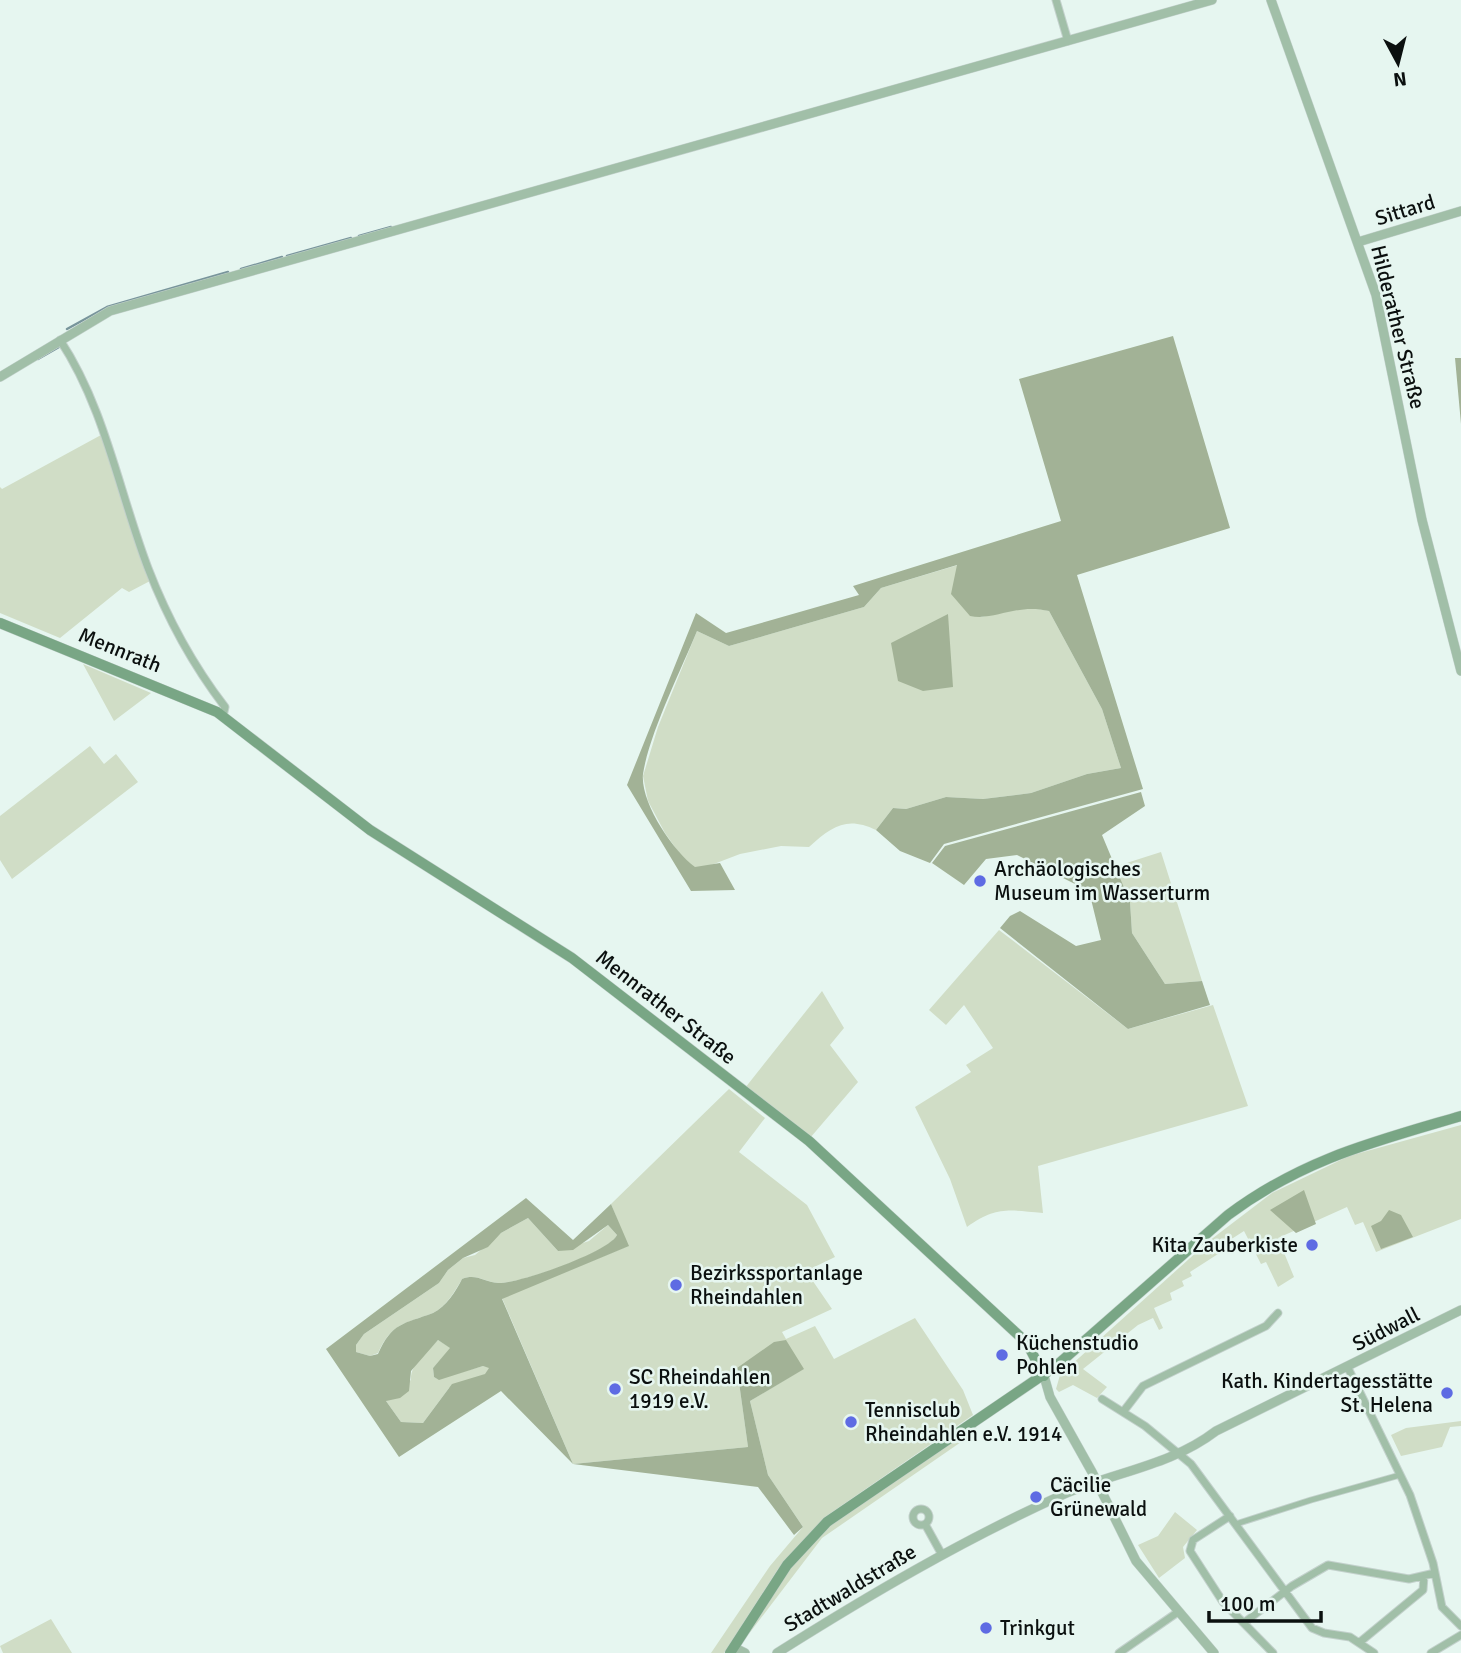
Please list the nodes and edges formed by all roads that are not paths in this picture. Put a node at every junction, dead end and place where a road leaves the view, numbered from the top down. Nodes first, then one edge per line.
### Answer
1 (1056, 0) edge
2 (1212, 0) edge
3 (1271, 0) edge
4 (1068, 41) junction
5 (1461, 211) edge
6 (1358, 242) junction
7 (60, 340) junction
8 (0, 377) edge
9 (0, 623) edge
10 (1461, 671) edge
11 (223, 716) junction
12 (1461, 1116) edge
13 (1461, 1310) edge
14 (1278, 1312) dead end
15 (1348, 1368) junction
16 (1044, 1376) junction
17 (1102, 1399) dead end
18 (1123, 1412) junction
19 (1178, 1456) junction
20 (1401, 1475) junction
21 (1098, 1482) junction
22 (1230, 1516) junction
23 (925, 1524) dead end
24 (1236, 1524) junction
25 (941, 1553) junction
26 (1435, 1573) junction
27 (1424, 1576) junction
28 (1284, 1593) junction
29 (1178, 1612) junction
30 (1245, 1622) junction
31 (1461, 1626) edge
32 (1461, 1634) edge
33 (1360, 1642) junction
34 (732, 1650) edge
35 (745, 1653) edge
36 (777, 1653) edge
37 (1119, 1653) edge
38 (1214, 1653) edge
39 (1273, 1653) edge
40 (1374, 1653) edge
41 (1432, 1653) edge

1 - 4 street
2 - 4 street
3 - 6 street, Hilderather Straße
4 - 7 street
5 - 6 street, Sittard
6 - 10 street, Hilderather Straße
7 - 8 street
7 - 11 street
9 - 11 main road, Mennrath
11 - 16 main road, Mennrather Straße
12 - 16 main road
13 - 15 street, Südwall
14 - 18 street
15 - 19 street, Südwall
15 - 20 street
16 - 21 street
16 - 34 main road
17 - 18 street
18 - 19 street
19 - 21 street, Stadtwaldstraße
19 - 22 street
20 - 24 street
20 - 26 street
21 - 25 street, Stadtwaldstraße
21 - 29 street
22 - 24 street
22 - 30 street
23 - 25 street, Stadtwaldstraße
24 - 28 street
25 - 36 street, Stadtwaldstraße
26 - 27 street
26 - 31 street
27 - 28 street
27 - 33 street
28 - 30 street
28 - 33 street
29 - 37 street
29 - 38 street
30 - 39 street
32 - 41 street
33 - 40 street
34 - 35 street

